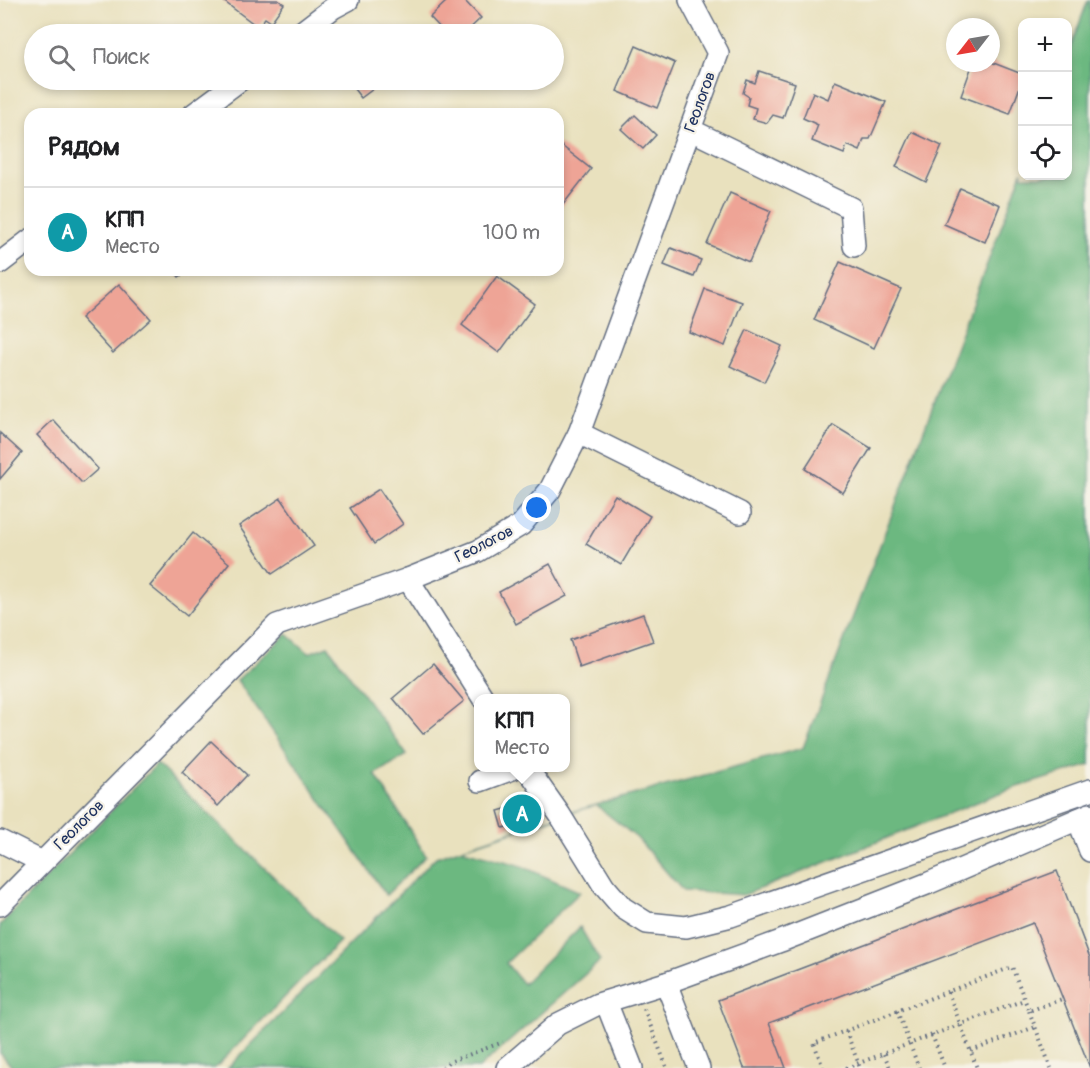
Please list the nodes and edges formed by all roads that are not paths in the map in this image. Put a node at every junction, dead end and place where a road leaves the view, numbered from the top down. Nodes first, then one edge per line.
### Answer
1 (348, 0) edge
2 (690, 0) edge
3 (311, 24) edge
4 (226, 90) edge
5 (202, 108) edge
6 (691, 130) junction
7 (24, 245) edge
8 (854, 246) dead end
9 (0, 263) edge
10 (579, 433) junction
11 (740, 513) dead end
12 (408, 579) junction
13 (480, 694) edge
14 (504, 772) edge
15 (530, 772) edge
16 (480, 781) dead end
17 (1090, 790) edge
18 (1084, 817) edge
19 (0, 841) edge
20 (1090, 851) edge
21 (42, 862) junction
22 (0, 905) edge
23 (666, 983) junction
24 (606, 1002) junction
25 (507, 1068) edge
26 (632, 1068) edge
27 (699, 1068) edge

1 - 3 street
2 - 6 street, Геологов
4 - 5 street
6 - 8 street
6 - 10 street, Геологов
7 - 9 street
10 - 11 street
10 - 12 street, Геологов
12 - 13 street
12 - 21 street, Геологов
14 - 16 street
15 - 17 street
18 - 20 street
18 - 23 street
19 - 21 street
21 - 22 street, Геологов
23 - 24 street
23 - 27 street
24 - 25 street
24 - 26 street

